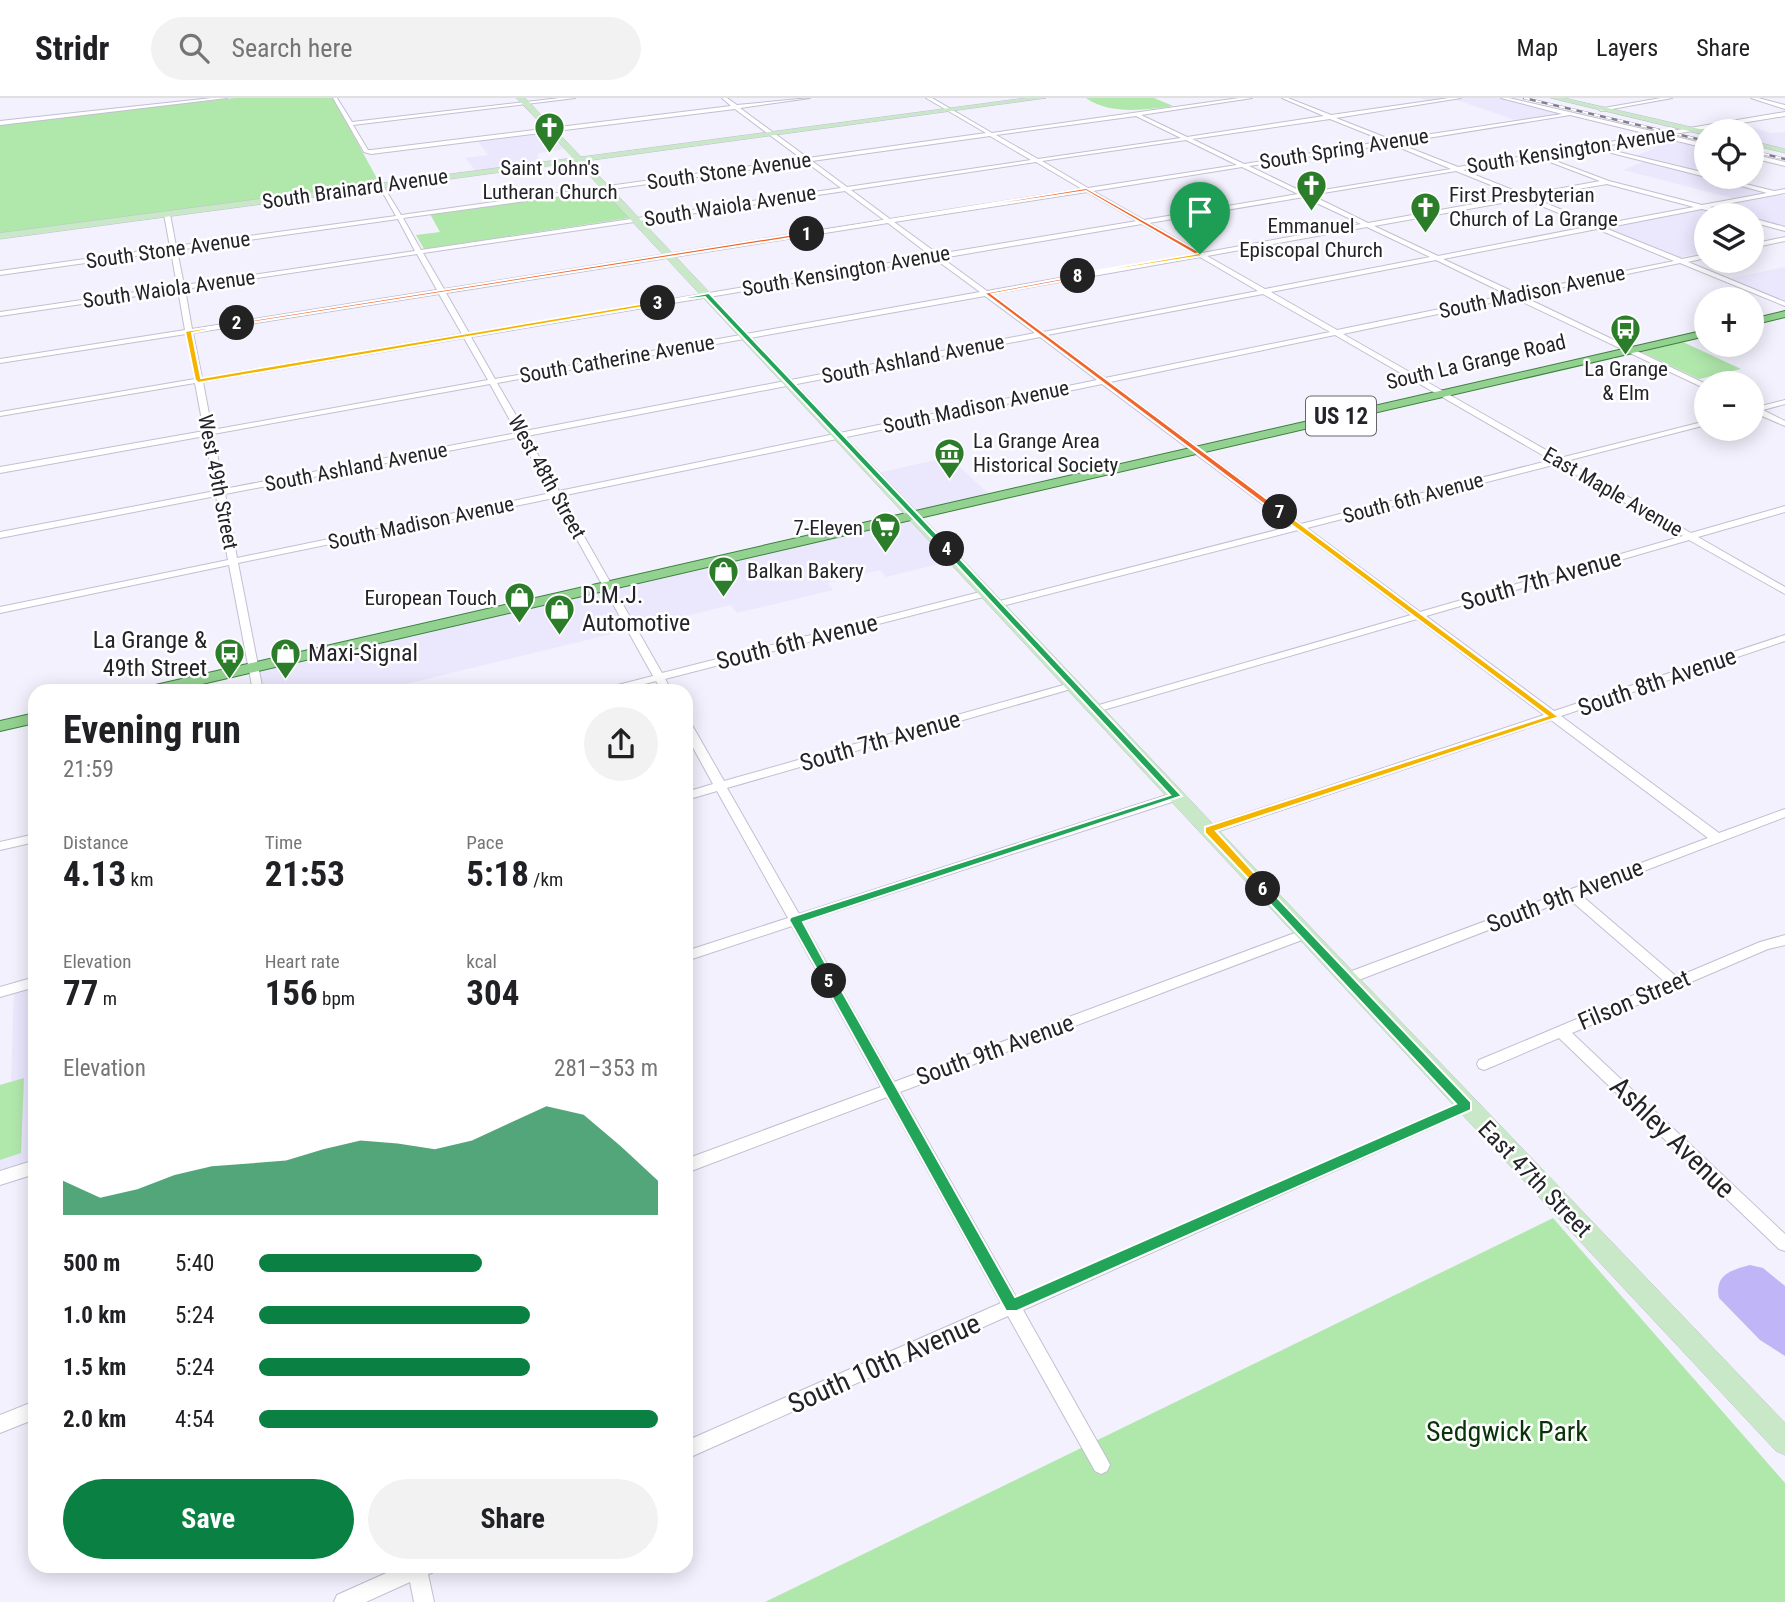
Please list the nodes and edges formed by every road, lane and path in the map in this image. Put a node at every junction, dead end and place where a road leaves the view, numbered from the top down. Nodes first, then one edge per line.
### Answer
1 (143, 98) edge
2 (225, 98) edge
3 (573, 98) edge
4 (724, 98) edge
5 (808, 98) edge
6 (928, 98) edge
7 (1042, 98) edge
8 (1250, 98) edge
9 (1284, 98) edge
10 (1459, 98) edge
11 (1503, 98) edge
12 (1555, 98) edge
13 (1670, 98) edge
14 (1752, 98) edge
15 (338, 99) edge
16 (524, 101) edge
17 (145, 107) junction
18 (736, 107) junction
19 (1785, 107) edge
20 (1601, 109) junction
21 (950, 110) junction
22 (1138, 114) junction
23 (1569, 114) junction
24 (1785, 114) edge
25 (1330, 117) junction
26 (0, 123) edge
27 (350, 124) junction
28 (552, 130) junction
29 (1692, 130) junction
30 (773, 134) junction
31 (991, 134) junction
32 (1660, 135) junction
33 (1188, 138) junction
34 (1391, 142) junction
35 (1694, 143) edge
36 (1590, 146) junction
37 (1764, 147) edge
38 (1784, 151) edge
39 (1536, 156) junction
40 (579, 159) junction
41 (1764, 159) edge
42 (808, 160) junction
43 (1036, 161) junction
44 (1785, 164) edge
45 (1243, 165) junction
46 (1456, 169) junction
47 (1694, 173) edge
48 (1606, 182) junction
49 (382, 186) junction
50 (606, 188) junction
51 (846, 189) junction
52 (1086, 189) junction
53 (1760, 189) edge
54 (1776, 193) junction
55 (1785, 193) edge
56 (1306, 194) junction
57 (1524, 196) junction
58 (1724, 203) edge
59 (1694, 205) edge
60 (1694, 209) edge
61 (167, 214) junction
62 (400, 217) junction
63 (636, 220) junction
64 (889, 221) junction
65 (1142, 221) junction
66 (1764, 223) edge
67 (1366, 225) junction
68 (1599, 227) junction
69 (1785, 229) edge
70 (0, 236) edge
71 (1785, 239) edge
72 (1764, 243) edge
73 (173, 249) junction
74 (420, 252) junction
75 (1200, 254) junction
76 (670, 255) junction
77 (937, 256) junction
78 (1438, 258) junction
79 (1694, 258) edge
80 (1681, 261) junction
81 (0, 273) edge
82 (181, 288) junction
83 (441, 292) junction
84 (1265, 292) junction
85 (987, 293) junction
86 (707, 295) junction
87 (1515, 296) junction
88 (1785, 304) edge
89 (0, 314) edge
90 (1785, 314) edge
91 (1764, 319) edge
92 (189, 331) junction
93 (1336, 333) junction
94 (1042, 334) junction
95 (467, 335) junction
96 (746, 336) junction
97 (1694, 336) edge
98 (1630, 351) junction
99 (0, 361) edge
100 (198, 380) junction
101 (494, 381) junction
102 (1104, 381) junction
103 (1694, 381) edge
104 (791, 382) junction
105 (1441, 393) junction
106 (1785, 402) edge
107 (1764, 407) edge
108 (0, 414) edge
109 (1764, 415) edge
110 (1785, 424) edge
111 (1694, 426) edge
112 (208, 433) junction
113 (524, 435) junction
114 (840, 435) junction
115 (1196, 450) junction
116 (1558, 460) junction
117 (0, 470) edge
118 (220, 494) junction
119 (556, 496) junction
120 (1785, 509) edge
121 (915, 514) junction
122 (1301, 527) junction
123 (0, 535) edge
124 (1690, 537) junction
125 (233, 562) junction
126 (608, 586) junction
127 (1785, 591) edge
128 (993, 599) junction
129 (0, 610) edge
130 (1418, 615) junction
131 (1785, 638) edge
132 (253, 668) junction
133 (660, 677) junction
134 (182, 684) edge
135 (256, 684) edge
136 (633, 684) edge
137 (664, 684) edge
138 (1074, 685) junction
139 (1096, 709) junction
140 (1554, 717) junction
141 (28, 720) edge
142 (0, 726) edge
143 (693, 738) edge
144 (720, 787) junction
145 (693, 794) edge
146 (1177, 796) junction
147 (1785, 813) edge
148 (1209, 830) junction
149 (1717, 838) junction
150 (28, 840) edge
151 (0, 846) edge
152 (1571, 894) junction
153 (795, 920) junction
154 (1304, 934) junction
155 (1785, 940) edge
156 (693, 954) edge
157 (1346, 979) junction
158 (1675, 983) junction
159 (28, 984) edge
160 (0, 992) edge
161 (1561, 1031) junction
162 (1484, 1064) dead end
163 (891, 1089) junction
164 (1466, 1106) junction
165 (693, 1163) edge
166 (28, 1169) edge
167 (0, 1178) edge
168 (1785, 1244) edge
169 (1012, 1306) junction
170 (28, 1413) edge
171 (0, 1424) edge
172 (1785, 1442) edge
173 (693, 1447) edge
174 (1101, 1465) dead end
175 (407, 1573) edge
176 (421, 1573) edge
177 (344, 1602) edge
178 (424, 1602) edge

1 - 17 street
2 - 17 street
3 - 16 street
4 - 18 street
5 - 18 street
6 - 21 street, East Maple Avenue
7 - 21 main road, South Brainard Avenue
8 - 22 street, South Stone Avenue
9 - 25 street
10 - 25 street, South Waiola Avenue
11 - 23 street
12 - 20 main road
13 - 20 street
14 - 19 street
15 - 27 street
16 - 27 street
16 - 28 main road, East 47th Street
17 - 26 street
18 - 28 street
18 - 30 street
20 - 29 main road
21 - 30 main road, South Brainard Avenue
21 - 31 street, East Maple Avenue
22 - 31 street, South Stone Avenue
22 - 33 street
23 - 32 street
23 - 34 street, South Spring Avenue
24 - 29 street, South Kensington Avenue
25 - 33 street, South Waiola Avenue
25 - 34 street
27 - 28 street
28 - 40 main road, East 47th Street
29 - 32 street, South Kensington Avenue
30 - 40 main road, South Brainard Avenue
30 - 42 street
31 - 42 street, South Stone Avenue
31 - 43 street, East Maple Avenue
32 - 35 street
32 - 36 street, South Kensington Avenue
33 - 43 street, South Waiola Avenue
33 - 45 street
34 - 45 street, South Spring Avenue
34 - 46 street
36 - 39 street, South Kensington Avenue
36 - 47 street
37 - 38 main road
39 - 46 street, South Kensington Avenue
39 - 48 street
40 - 49 main road, South Brainard Avenue
40 - 50 main road, East 47th Street
41 - 44 street
42 - 50 street, South Stone Avenue
42 - 51 street
43 - 51 street, South Waiola Avenue
43 - 52 street, East Maple Avenue
45 - 52 street, South Spring Avenue
45 - 56 street
46 - 56 street, South Kensington Avenue
46 - 57 street
48 - 57 street, South Catherine Avenue
48 - 59 street
49 - 61 main road, South Brainard Avenue
49 - 62 street, West 48th Street
50 - 62 street, South Stone Avenue
50 - 63 main road, East 47th Street
51 - 63 street, South Waiola Avenue
51 - 64 street
52 - 64 street, South Spring Avenue
52 - 65 street, East Maple Avenue
53 - 54 street
54 - 55 street, South Ashland Avenue
54 - 58 street, South Ashland Avenue
56 - 65 street, South Kensington Avenue
56 - 67 street
57 - 67 street, South Catherine Avenue
57 - 68 street
60 - 68 street, South Ashland Avenue
61 - 70 main road, South Brainard Avenue
61 - 73 street, West 49th Street
62 - 73 street, South Stone Avenue
62 - 74 street, West 48th Street
63 - 74 street, South Waiola Avenue
63 - 76 main road, East 47th Street
64 - 76 street, South Spring Avenue
64 - 77 street
65 - 75 street, East Maple Avenue
65 - 77 street, South Kensington Avenue
66 - 69 street
67 - 75 street, South Catherine Avenue
67 - 78 street
68 - 78 street, South Ashland Avenue
68 - 80 street
71 - 72 street
73 - 81 street, South Stone Avenue
73 - 82 street, West 49th Street
74 - 82 street, South Waiola Avenue
74 - 83 street, West 48th Street
75 - 84 street, East Maple Avenue
75 - 85 street, South Catherine Avenue
76 - 83 street, South Spring Avenue
76 - 86 main road, East 47th Street
77 - 85 street
77 - 86 street, South Kensington Avenue
78 - 84 street, South Ashland Avenue
78 - 87 street
79 - 80 street, South Madison Avenue
80 - 87 street, South Madison Avenue
80 - 88 street
82 - 89 street, South Waiola Avenue
82 - 92 street, West 49th Street
83 - 92 street, South Spring Avenue
83 - 95 street, West 48th Street
84 - 93 street, East Maple Avenue
84 - 94 street, South Ashland Avenue
85 - 94 street
85 - 96 street, South Catherine Avenue
86 - 95 street, South Kensington Avenue
86 - 96 main road, East 47th Street
87 - 93 street, South Madison Avenue
87 - 98 street
90 - 91 main road
92 - 99 street, South Spring Avenue
92 - 100 street, West 49th Street
93 - 102 street, South Madison Avenue
93 - 105 street, East Maple Avenue
94 - 102 street
94 - 104 street, South Ashland Avenue
95 - 100 street, South Kensington Avenue
95 - 101 street, West 48th Street
96 - 101 street, South Catherine Avenue
96 - 104 main road, East 47th Street
97 - 98 main road, South La Grange Road / US 12
98 - 103 street
98 - 105 main road, South La Grange Road / US 12
100 - 108 street, South Kensington Avenue
100 - 112 street, West 49th Street
101 - 112 street, South Catherine Avenue
101 - 113 street, West 48th Street
102 - 114 street, South Madison Avenue
102 - 115 street
104 - 113 street, South Ashland Avenue
104 - 114 main road, East 47th Street
105 - 115 main road, South La Grange Road / US 12
105 - 116 street, East Maple Avenue
106 - 107 street
109 - 110 street
111 - 116 street, South 6th Avenue
112 - 117 street, South Catherine Avenue
112 - 118 street, West 49th Street
113 - 118 street, South Ashland Avenue
113 - 119 street, West 48th Street
114 - 119 street, South Madison Avenue
114 - 121 main road, East 47th Street
115 - 121 main road, South La Grange Road / US 12
115 - 122 street
116 - 122 street, South 6th Avenue
116 - 124 street, East Maple Avenue
118 - 123 street, South Ashland Avenue
118 - 125 street, West 49th Street
119 - 125 street, South Madison Avenue
119 - 126 street, West 48th Street
120 - 124 street, South 7th Avenue
121 - 126 main road, South La Grange Road / US 12
121 - 128 main road, East 47th Street
122 - 128 street, South 6th Avenue
122 - 130 street
124 - 127 street, East Maple Avenue
124 - 130 street, South 7th Avenue
125 - 129 street, South Madison Avenue
125 - 132 street, West 49th Street
126 - 132 main road, South La Grange Road / US 12
126 - 133 street
128 - 133 street, South 6th Avenue
128 - 138 main road, East 47th Street
130 - 139 street, South 7th Avenue
130 - 140 street
131 - 140 street, South 8th Avenue
132 - 134 main road, South La Grange Road / US 12
132 - 135 street, West 49th Street
133 - 136 street, South 6th Avenue
133 - 137 street
138 - 139 main road, East 47th Street
138 - 144 street, South 7th Avenue
139 - 146 main road, East 47th Street
140 - 148 street, South 8th Avenue
140 - 149 street
141 - 142 main road
143 - 144 street
144 - 145 street, South 7th Avenue
144 - 153 street
146 - 148 main road, East 47th Street
146 - 153 street
147 - 149 street, South 9th Avenue
148 - 154 main road, East 47th Street
149 - 152 street, South 9th Avenue
150 - 151 street
152 - 157 street, South 9th Avenue
152 - 158 street
153 - 156 street
153 - 163 street
154 - 157 main road, East 47th Street
154 - 163 street, South 9th Avenue
155 - 158 street, Filson Street
157 - 164 main road, East 47th Street
158 - 161 street, Filson Street
159 - 160 street
161 - 162 street, Filson Street
161 - 168 street, Ashley Avenue
163 - 165 street, South 9th Avenue
163 - 169 street
164 - 169 street, South 10th Avenue
164 - 172 main road, East 47th Street
166 - 167 street
169 - 173 street, South 10th Avenue
169 - 174 street
170 - 171 street
175 - 177 street
176 - 178 street

